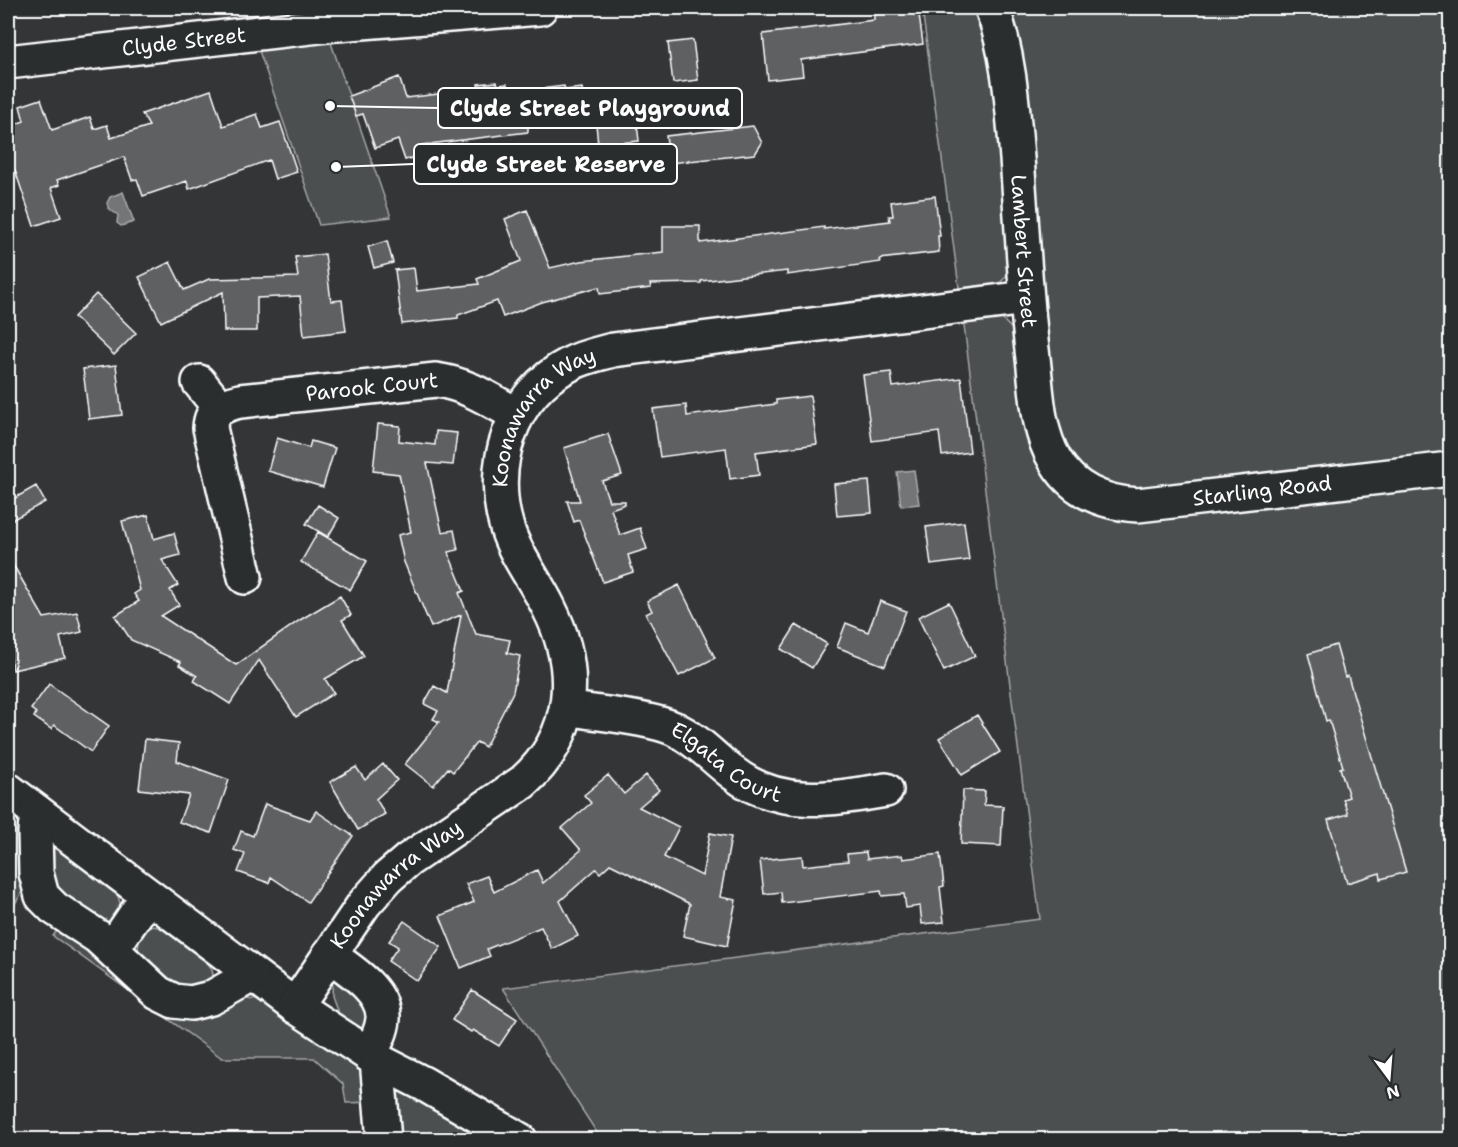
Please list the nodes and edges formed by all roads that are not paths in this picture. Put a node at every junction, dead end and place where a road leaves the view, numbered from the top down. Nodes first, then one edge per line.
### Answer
1 (540, 8) edge
2 (992, 8) edge
3 (8, 62) edge
4 (1026, 298) junction
5 (199, 382) dead end
6 (219, 407) junction
7 (517, 415) junction
8 (1450, 469) edge
9 (1078, 487) joint
10 (245, 577) dead end
11 (567, 708) junction
12 (8, 790) edge
13 (886, 790) dead end
14 (37, 812) junction
15 (148, 896) junction
16 (112, 950) junction
17 (329, 955) junction
18 (252, 975) junction
19 (295, 1006) junction
20 (373, 1058) junction
21 (384, 1140) edge
22 (520, 1140) edge

1 - 3 street, Clyde Street
2 - 4 street, Lambert Street
4 - 7 street, Koonawarra Way
4 - 9 street, Lambert Street
5 - 6 street
6 - 7 street, Parook Court
6 - 10 street
7 - 11 street, Koonawarra Way
8 - 9 street, Starling Road
11 - 13 street, Elgata Court
11 - 17 street, Koonawarra Way
12 - 14 street
14 - 15 street
14 - 16 street
15 - 16 street
15 - 18 street
16 - 18 street
17 - 19 street, Koonawarra Way
17 - 20 street
18 - 19 street
19 - 20 street
20 - 21 street
20 - 22 street

